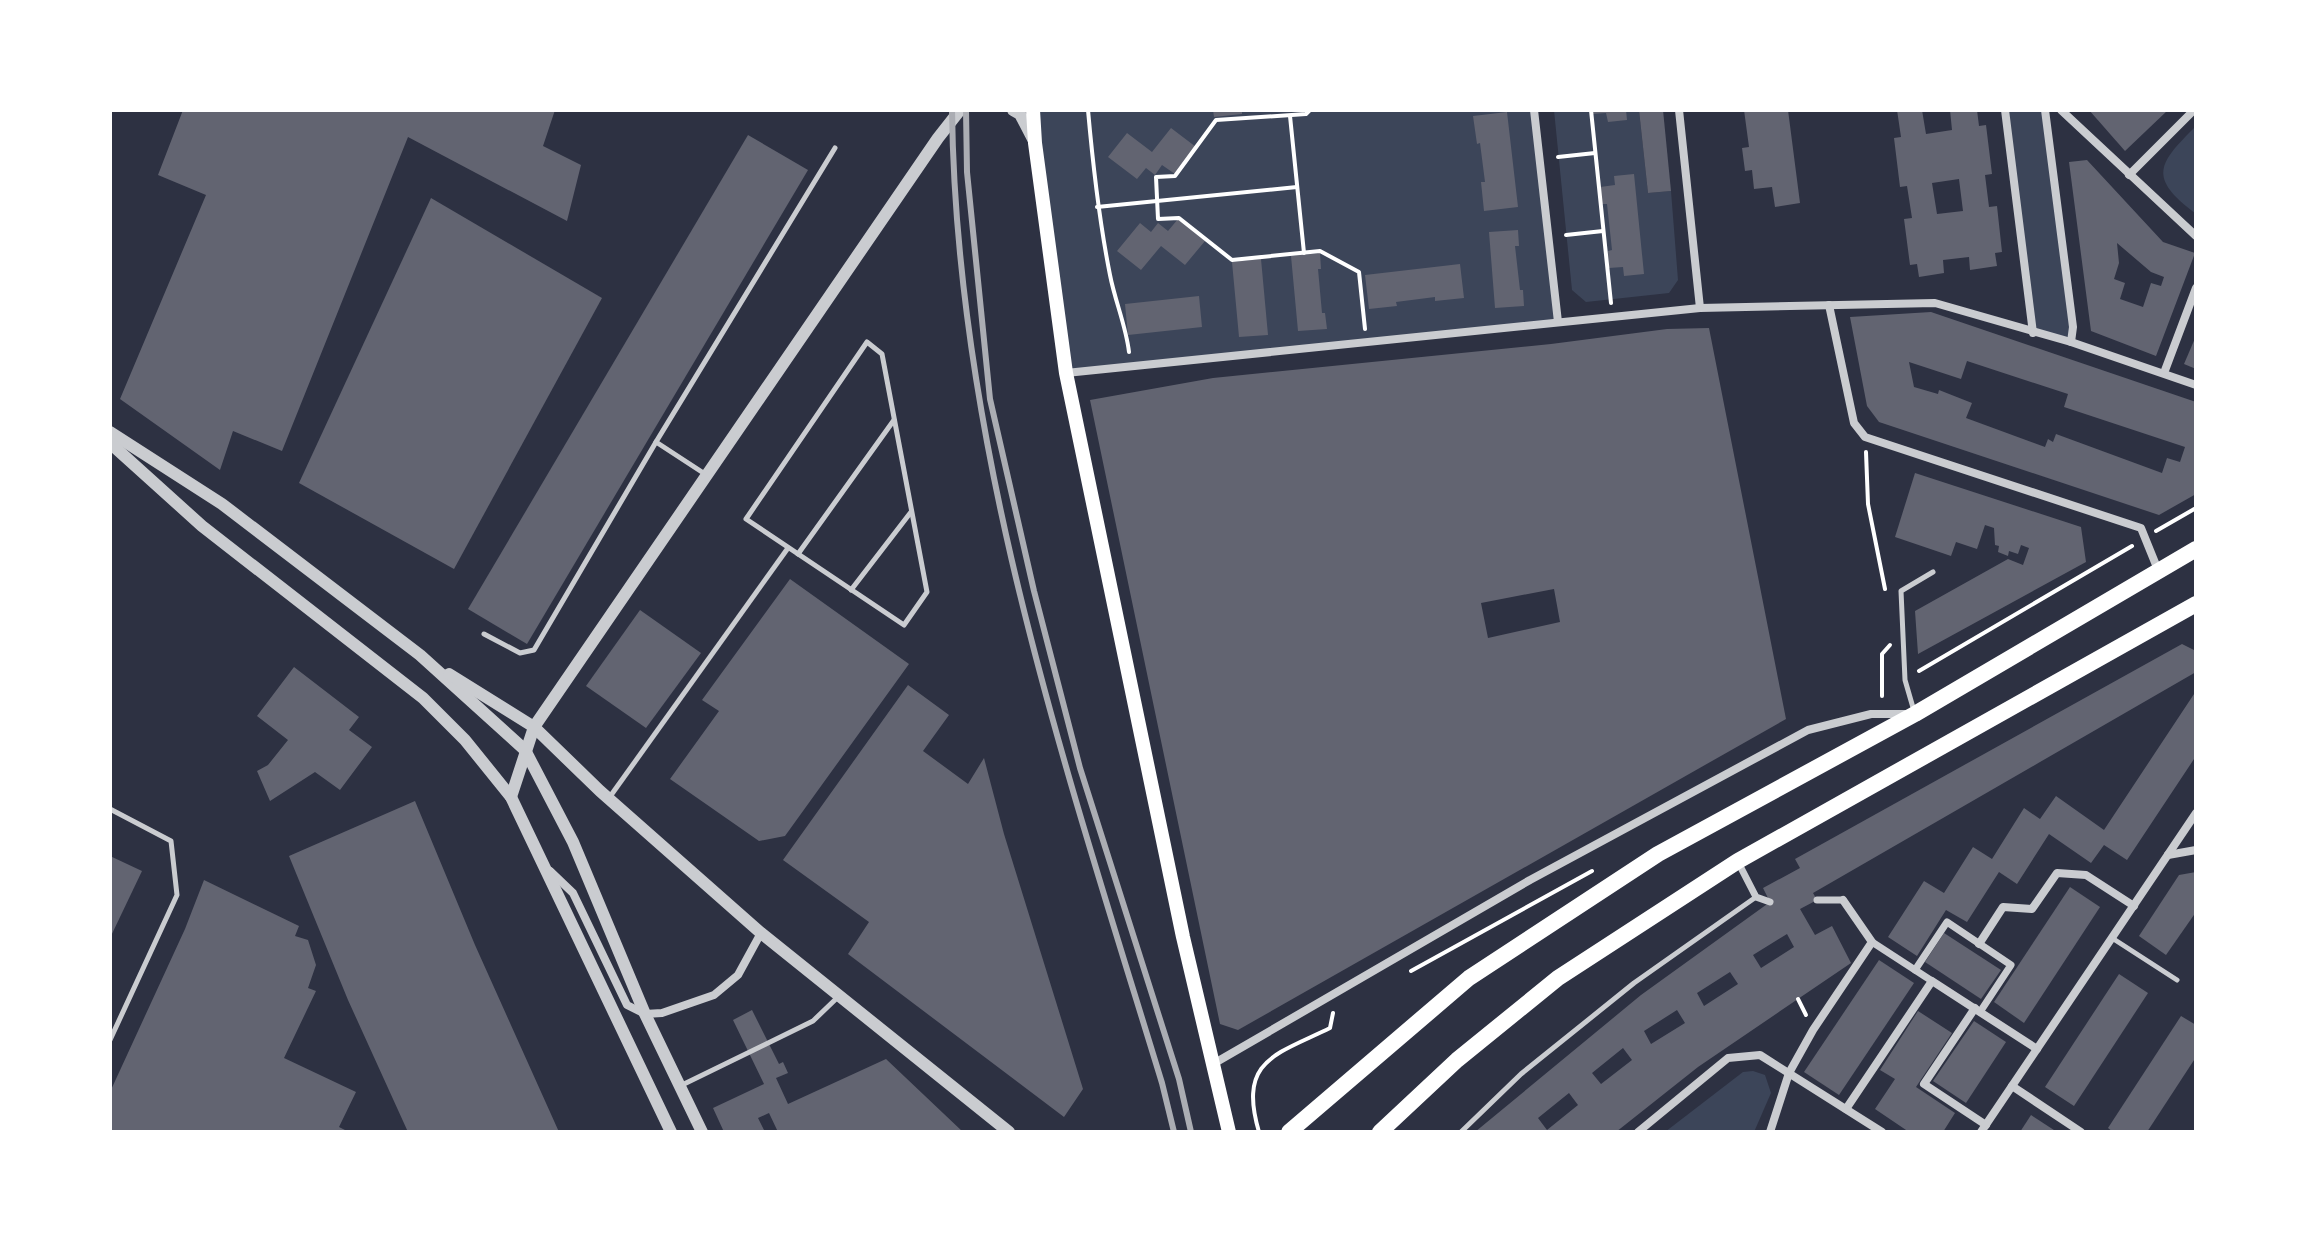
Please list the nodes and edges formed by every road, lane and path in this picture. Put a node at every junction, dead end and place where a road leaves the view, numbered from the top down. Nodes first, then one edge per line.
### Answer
1 (960, 110) edge
2 (1013, 110) edge
3 (1033, 110) edge
4 (1088, 110) edge
5 (1310, 110) edge
6 (1534, 110) edge
7 (1591, 110) edge
8 (1679, 110) edge
9 (2005, 110) edge
10 (2045, 110) edge
11 (2061, 110) edge
12 (2194, 110) edge
13 (1290, 116) junction
14 (1035, 143) junction
15 (835, 148) dead end
16 (1595, 153) junction
17 (1558, 157) dead end
18 (2129, 175) junction
19 (1297, 187) junction
20 (1157, 201) junction
21 (1097, 207) junction
22 (1603, 231) junction
23 (1566, 235) dead end
24 (2196, 236) edge
25 (1304, 253) junction
26 (2196, 288) edge
27 (1829, 305) junction
28 (1700, 308) junction
29 (1613, 317) junction
30 (1558, 322) junction
31 (2033, 333) junction
32 (1367, 342) junction
33 (2071, 342) junction
34 (1130, 367) junction
35 (1066, 373) junction
36 (2164, 373) junction
37 (2196, 385) edge
38 (894, 420) junction
39 (110, 432) edge
40 (1865, 437) junction
41 (656, 442) junction
42 (110, 443) edge
43 (706, 475) junction
44 (911, 511) junction
45 (788, 548) junction
46 (2196, 549) edge
47 (798, 554) junction
48 (2159, 571) junction
49 (1933, 572) dead end
50 (851, 590) junction
51 (1887, 597) dead end
52 (2196, 604) edge
53 (484, 634) dead end
54 (1898, 635) dead end
55 (420, 655) junction
56 (1869, 699) dead end
57 (1915, 714) junction
58 (534, 727) junction
59 (525, 750) junction
60 (511, 797) junction
61 (609, 799) junction
62 (110, 809) edge
63 (2196, 813) edge
64 (2196, 850) edge
65 (2168, 855) junction
66 (1738, 861) junction
67 (546, 867) junction
68 (1756, 897) junction
69 (1817, 900) dead end
70 (1843, 900) joint
71 (1770, 902) dead end
72 (2134, 906) junction
73 (761, 933) junction
74 (2112, 938) junction
75 (1872, 942) junction
76 (1979, 944) junction
77 (1915, 970) junction
78 (2177, 980) dead end
79 (1932, 981) junction
80 (840, 995) junction
81 (1977, 1010) junction
82 (645, 1014) junction
83 (110, 1040) edge
84 (2037, 1049) junction
85 (1212, 1064) junction
86 (1789, 1073) junction
87 (681, 1086) junction
88 (2012, 1086) junction
89 (1846, 1109) junction
90 (1984, 1128) edge
91 (671, 1132) edge
92 (702, 1132) edge
93 (1009, 1132) edge
94 (1229, 1132) edge
95 (1289, 1132) edge
96 (1380, 1132) edge
97 (1461, 1132) edge
98 (1638, 1132) edge
99 (1770, 1132) edge
100 (1882, 1132) edge
101 (2081, 1132) edge

1 - 43 street
2 - 14 street
3 - 14 main road
4 - 21 path
5 - 13 path
6 - 30 street
7 - 16 path
8 - 28 street
9 - 31 street
10 - 33 street
11 - 18 street
12 - 18 street
13 - 19 path
13 - 20 path
14 - 35 main road
15 - 41 lane
16 - 17 path
16 - 22 path
18 - 24 street
19 - 20 path
19 - 25 path
20 - 21 path
20 - 25 path
21 - 34 path
22 - 23 path
22 - 29 path
25 - 32 path
26 - 36 street
27 - 28 street
27 - 31 street
27 - 40 street
28 - 29 street
29 - 30 street
30 - 32 street
31 - 33 street
32 - 34 street
33 - 36 street
34 - 35 street
35 - 85 main road
36 - 37 street
38 - 44 lane
38 - 45 lane
38 - 47 lane
39 - 55 street
40 - 48 street
40 - 51 path
41 - 43 lane
41 - 53 lane
42 - 60 street
43 - 58 street
44 - 50 lane
44 - 50 lane
45 - 47 lane
45 - 61 lane
46 - 48 highway
47 - 50 lane
48 - 57 highway
49 - 57 lane
52 - 66 highway
54 - 56 path
55 - 58 street
55 - 59 street
57 - 85 street
57 - 95 highway
58 - 59 street
58 - 61 street
59 - 60 street
59 - 82 street
60 - 67 street
61 - 73 street
62 - 83 lane
63 - 65 street
64 - 65 street
65 - 72 street
66 - 68 street
66 - 96 highway
67 - 82 street
67 - 91 street
68 - 71 street
68 - 97 lane
69 - 70 street
70 - 75 street
72 - 74 street
72 - 76 street
73 - 80 street
73 - 82 street
74 - 78 lane
74 - 84 street
75 - 77 street
75 - 86 street
76 - 77 street
76 - 81 street
77 - 79 street
79 - 81 street
79 - 89 street
80 - 87 lane
80 - 93 street
81 - 84 street
81 - 90 street
82 - 87 street
84 - 88 street
85 - 94 main road
86 - 89 street
86 - 98 street
86 - 99 street
87 - 92 street
88 - 90 street
88 - 101 street
89 - 100 street

